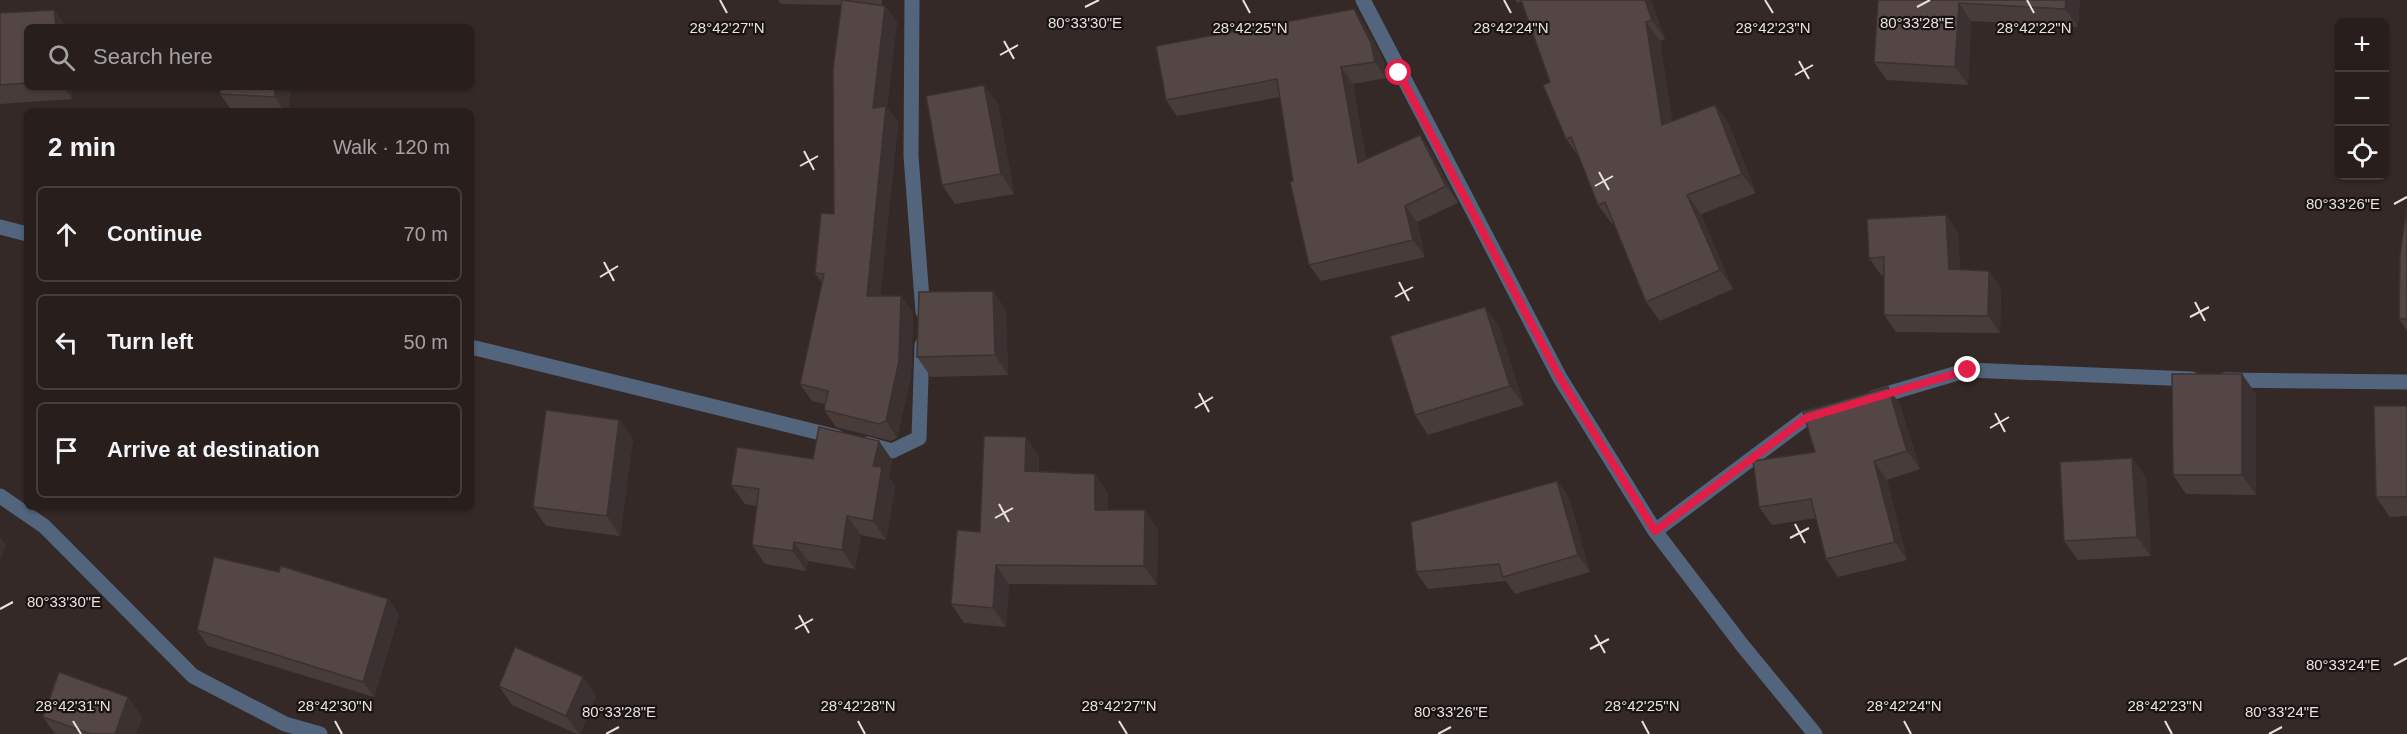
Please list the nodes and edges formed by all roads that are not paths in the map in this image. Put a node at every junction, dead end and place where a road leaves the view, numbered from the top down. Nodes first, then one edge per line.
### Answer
1 (912, 0) edge
2 (1363, 0) edge
3 (0, 227) edge
4 (24, 233) edge
5 (474, 348) edge
6 (2407, 382) edge
7 (1860, 402) edge
8 (1838, 408) edge
9 (0, 496) edge
10 (1655, 531) junction
11 (320, 734) edge
12 (1815, 734) edge

1 - 5 street
2 - 10 street
3 - 4 street
6 - 7 street
8 - 10 street
9 - 11 street
10 - 12 street

